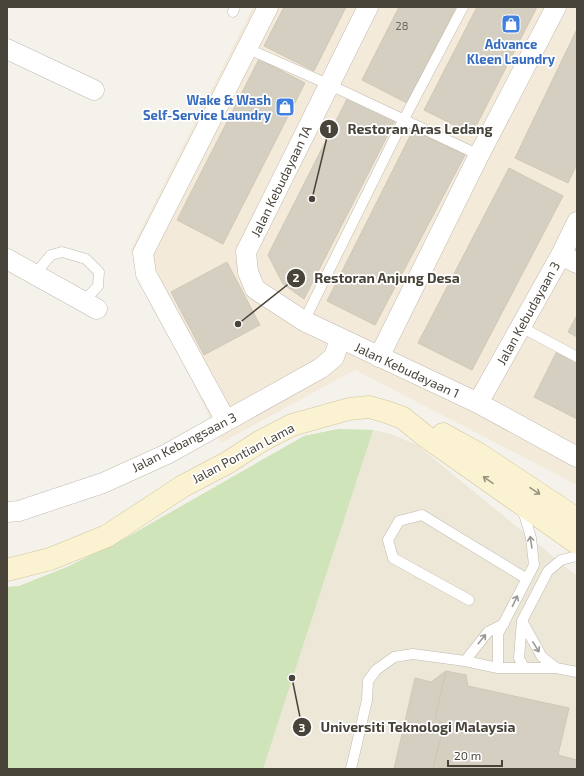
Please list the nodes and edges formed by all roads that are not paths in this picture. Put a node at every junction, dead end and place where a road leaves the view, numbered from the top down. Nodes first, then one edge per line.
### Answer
1 (268, 7) edge
2 (368, 7) edge
3 (463, 7) edge
4 (556, 7) edge
5 (246, 48) junction
6 (7, 49) edge
7 (330, 85) junction
8 (94, 90) dead end
9 (404, 119) junction
10 (479, 155) junction
11 (577, 222) edge
12 (7, 259) edge
13 (569, 259) edge
14 (248, 272) joint
15 (34, 275) junction
16 (90, 305) joint
17 (304, 321) junction
18 (521, 327) junction
19 (340, 339) junction
20 (380, 357) junction
21 (577, 357) edge
22 (478, 403) junction
23 (404, 418) junction
24 (226, 421) junction
25 (577, 457) edge
26 (514, 499) junction
27 (568, 505) edge
28 (7, 512) edge
29 (577, 519) edge
30 (577, 543) edge
31 (577, 556) edge
32 (7, 570) edge
33 (527, 579) junction
34 (469, 600) dead end
35 (522, 621) junction
36 (504, 624) junction
37 (464, 661) junction
38 (498, 668) junction
39 (524, 668) junction
40 (556, 668) junction
41 (577, 672) edge
42 (351, 769) edge

1 - 5 street
2 - 7 street, Jalan Kebudayaan 1A
3 - 9 lane
4 - 10 street
5 - 7 lane
5 - 24 street
6 - 8 street
7 - 9 lane
7 - 14 street, Jalan Kebudayaan 1A
9 - 10 lane
9 - 17 lane
10 - 20 street
11 - 13 street, Jalan Kebudayaan 3
12 - 15 street
13 - 18 street, Jalan Kebudayaan 3
14 - 17 street, Jalan Kebudayaan 1
15 - 16 street
15 - 16 lane
17 - 19 street, Jalan Kebudayaan 1
18 - 21 lane
18 - 22 street, Jalan Kebudayaan 3
19 - 20 street, Jalan Kebudayaan 1
19 - 24 street, Jalan Kebangsaan 3
20 - 22 street, Jalan Kebudayaan 1
22 - 25 street, Jalan Kebudayaan 1
26 -> 23 street, Jalan Pontian Lama
23 -> 27 street
23 - 32 street, Jalan Pontian Lama
24 - 28 street, Jalan Kebangsaan 3
26 - 30 street, Jalan Pontian Lama
33 -> 26 lane
27 - 29 street
31 - 35 lane
33 - 34 lane
36 -> 33 lane
35 - 39 lane
35 -> 40 lane
37 -> 36 lane
36 - 38 lane
37 - 38 lane
37 - 42 lane
38 - 39 lane
39 - 40 lane
40 - 41 lane

